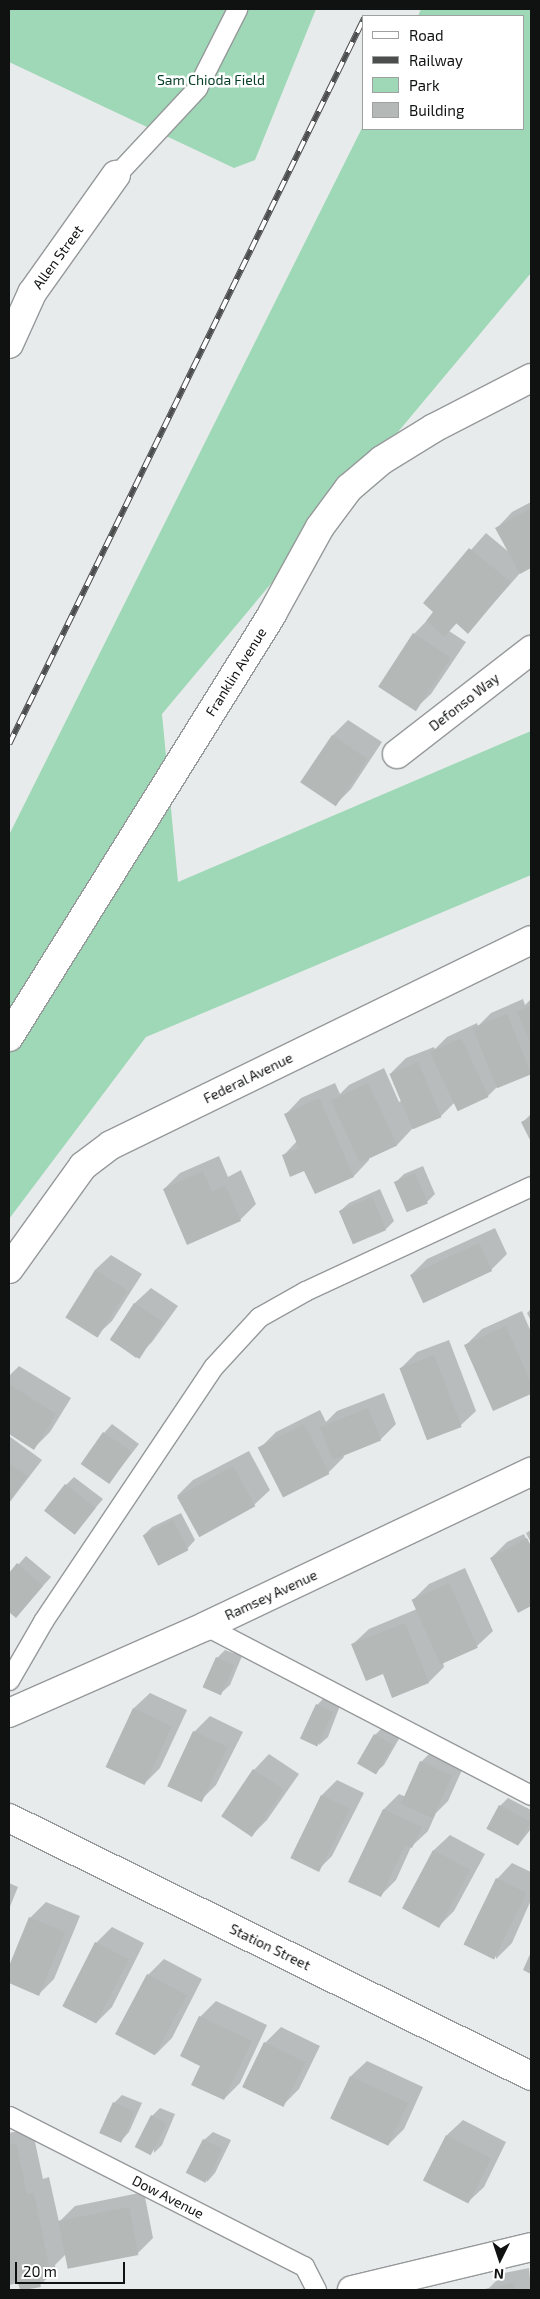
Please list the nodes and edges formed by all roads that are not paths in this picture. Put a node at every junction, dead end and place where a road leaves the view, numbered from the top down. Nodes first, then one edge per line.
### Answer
1 (237, 9) edge
2 (116, 176) joint
3 (9, 344) edge
4 (531, 378) edge
5 (531, 650) edge
6 (397, 754) dead end
7 (531, 940) edge
8 (9, 1037) edge
9 (531, 1186) edge
10 (9, 1269) edge
11 (531, 1472) edge
12 (206, 1626) junction
13 (9, 1680) edge
14 (9, 1713) edge
15 (531, 1795) edge
16 (9, 1818) edge
17 (531, 2076) edge
18 (9, 2116) edge
19 (531, 2247) edge
20 (316, 2290) edge
21 (352, 2290) edge

1 - 2 lane
2 - 3 street, Allen Street
4 - 8 street, Franklin Avenue
5 - 6 street, Defonso Way
7 - 10 street, Federal Avenue
9 - 13 lane
11 - 12 street, Ramsey Avenue
12 - 14 street, Ramsey Avenue
12 - 15 lane
16 - 17 street, Station Street
18 - 20 lane, Dow Avenue
19 - 21 street

